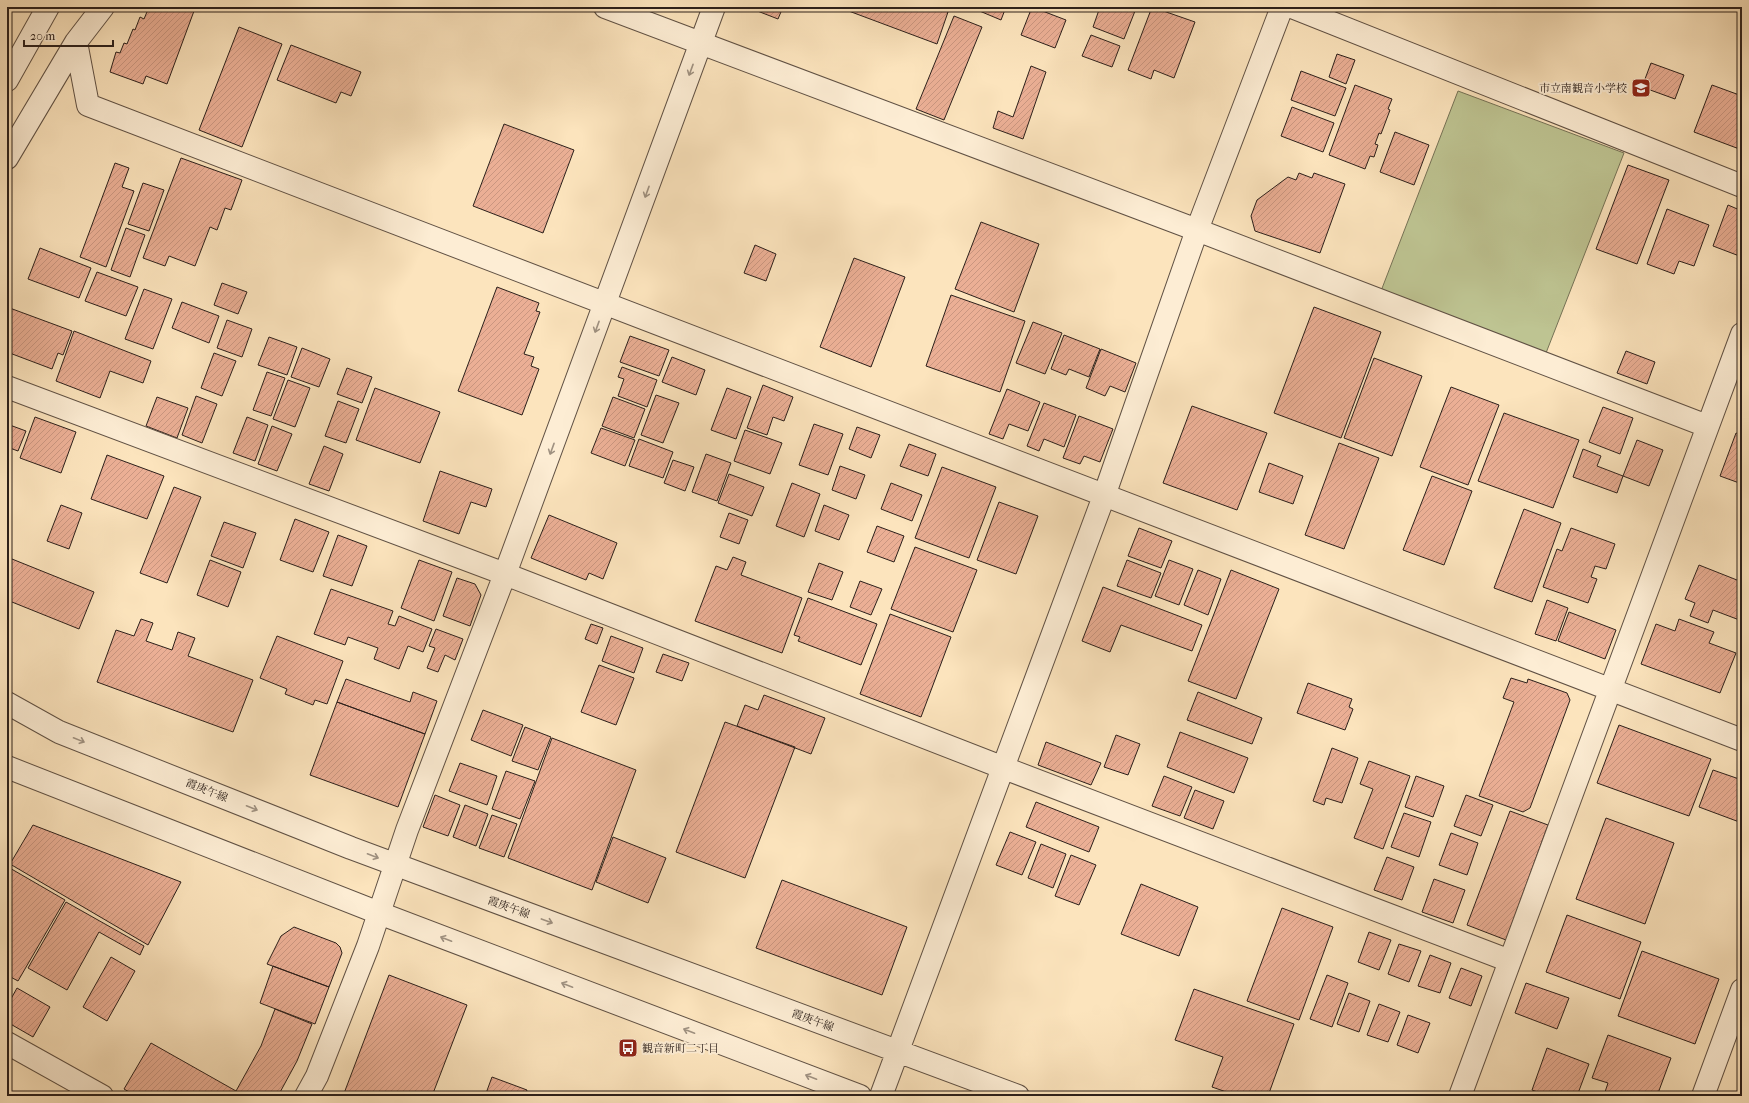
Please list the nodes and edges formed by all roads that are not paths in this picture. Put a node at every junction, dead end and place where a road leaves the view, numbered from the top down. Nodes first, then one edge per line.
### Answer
1 (48, 7) edge
2 (103, 7) edge
3 (604, 7) edge
4 (714, 7) edge
5 (1282, 7) edge
6 (1292, 7) edge
7 (76, 42) junction
8 (701, 44) junction
9 (7, 80) edge
10 (7, 158) edge
11 (1742, 186) edge
12 (1197, 230) junction
13 (605, 305) junction
14 (1742, 334) edge
15 (7, 386) edge
16 (1707, 426) junction
17 (1104, 496) junction
18 (505, 574) junction
19 (1610, 688) junction
20 (7, 703) edge
21 (7, 709) edge
22 (59, 732) junction
23 (1742, 740) edge
24 (7, 767) edge
25 (1004, 768) junction
26 (395, 864) junction
27 (379, 913) junction
28 (1510, 961) junction
29 (1742, 990) edge
30 (7, 1043) edge
31 (898, 1051) junction
32 (102, 1096) edge
33 (306, 1096) edge
34 (860, 1096) edge
35 (881, 1096) edge
36 (1018, 1096) edge
37 (1460, 1096) edge
38 (1703, 1096) edge

1 - 9 street
2 - 7 street
3 - 8 street
4 - 8 street
5 - 12 street
6 - 11 street
7 - 10 street
7 - 13 street
8 - 12 street
8 -> 13 street
12 - 16 street
12 - 17 street
13 - 17 street
13 -> 18 street
14 - 16 street
15 - 18 street
16 - 19 street
17 - 19 street
17 - 25 street
18 - 25 street
18 - 26 street
19 - 23 street
19 - 28 street
20 - 22 street, 霞庚午線
21 - 22 street
22 -> 26 street, 霞庚午線
24 - 27 street
25 - 28 street
25 - 31 street
26 - 27 street
26 -> 31 street, 霞庚午線
27 - 33 street
34 -> 27 street
28 - 37 street
29 - 38 street
30 - 32 street
31 - 35 street
31 - 36 street, 霞庚午線

